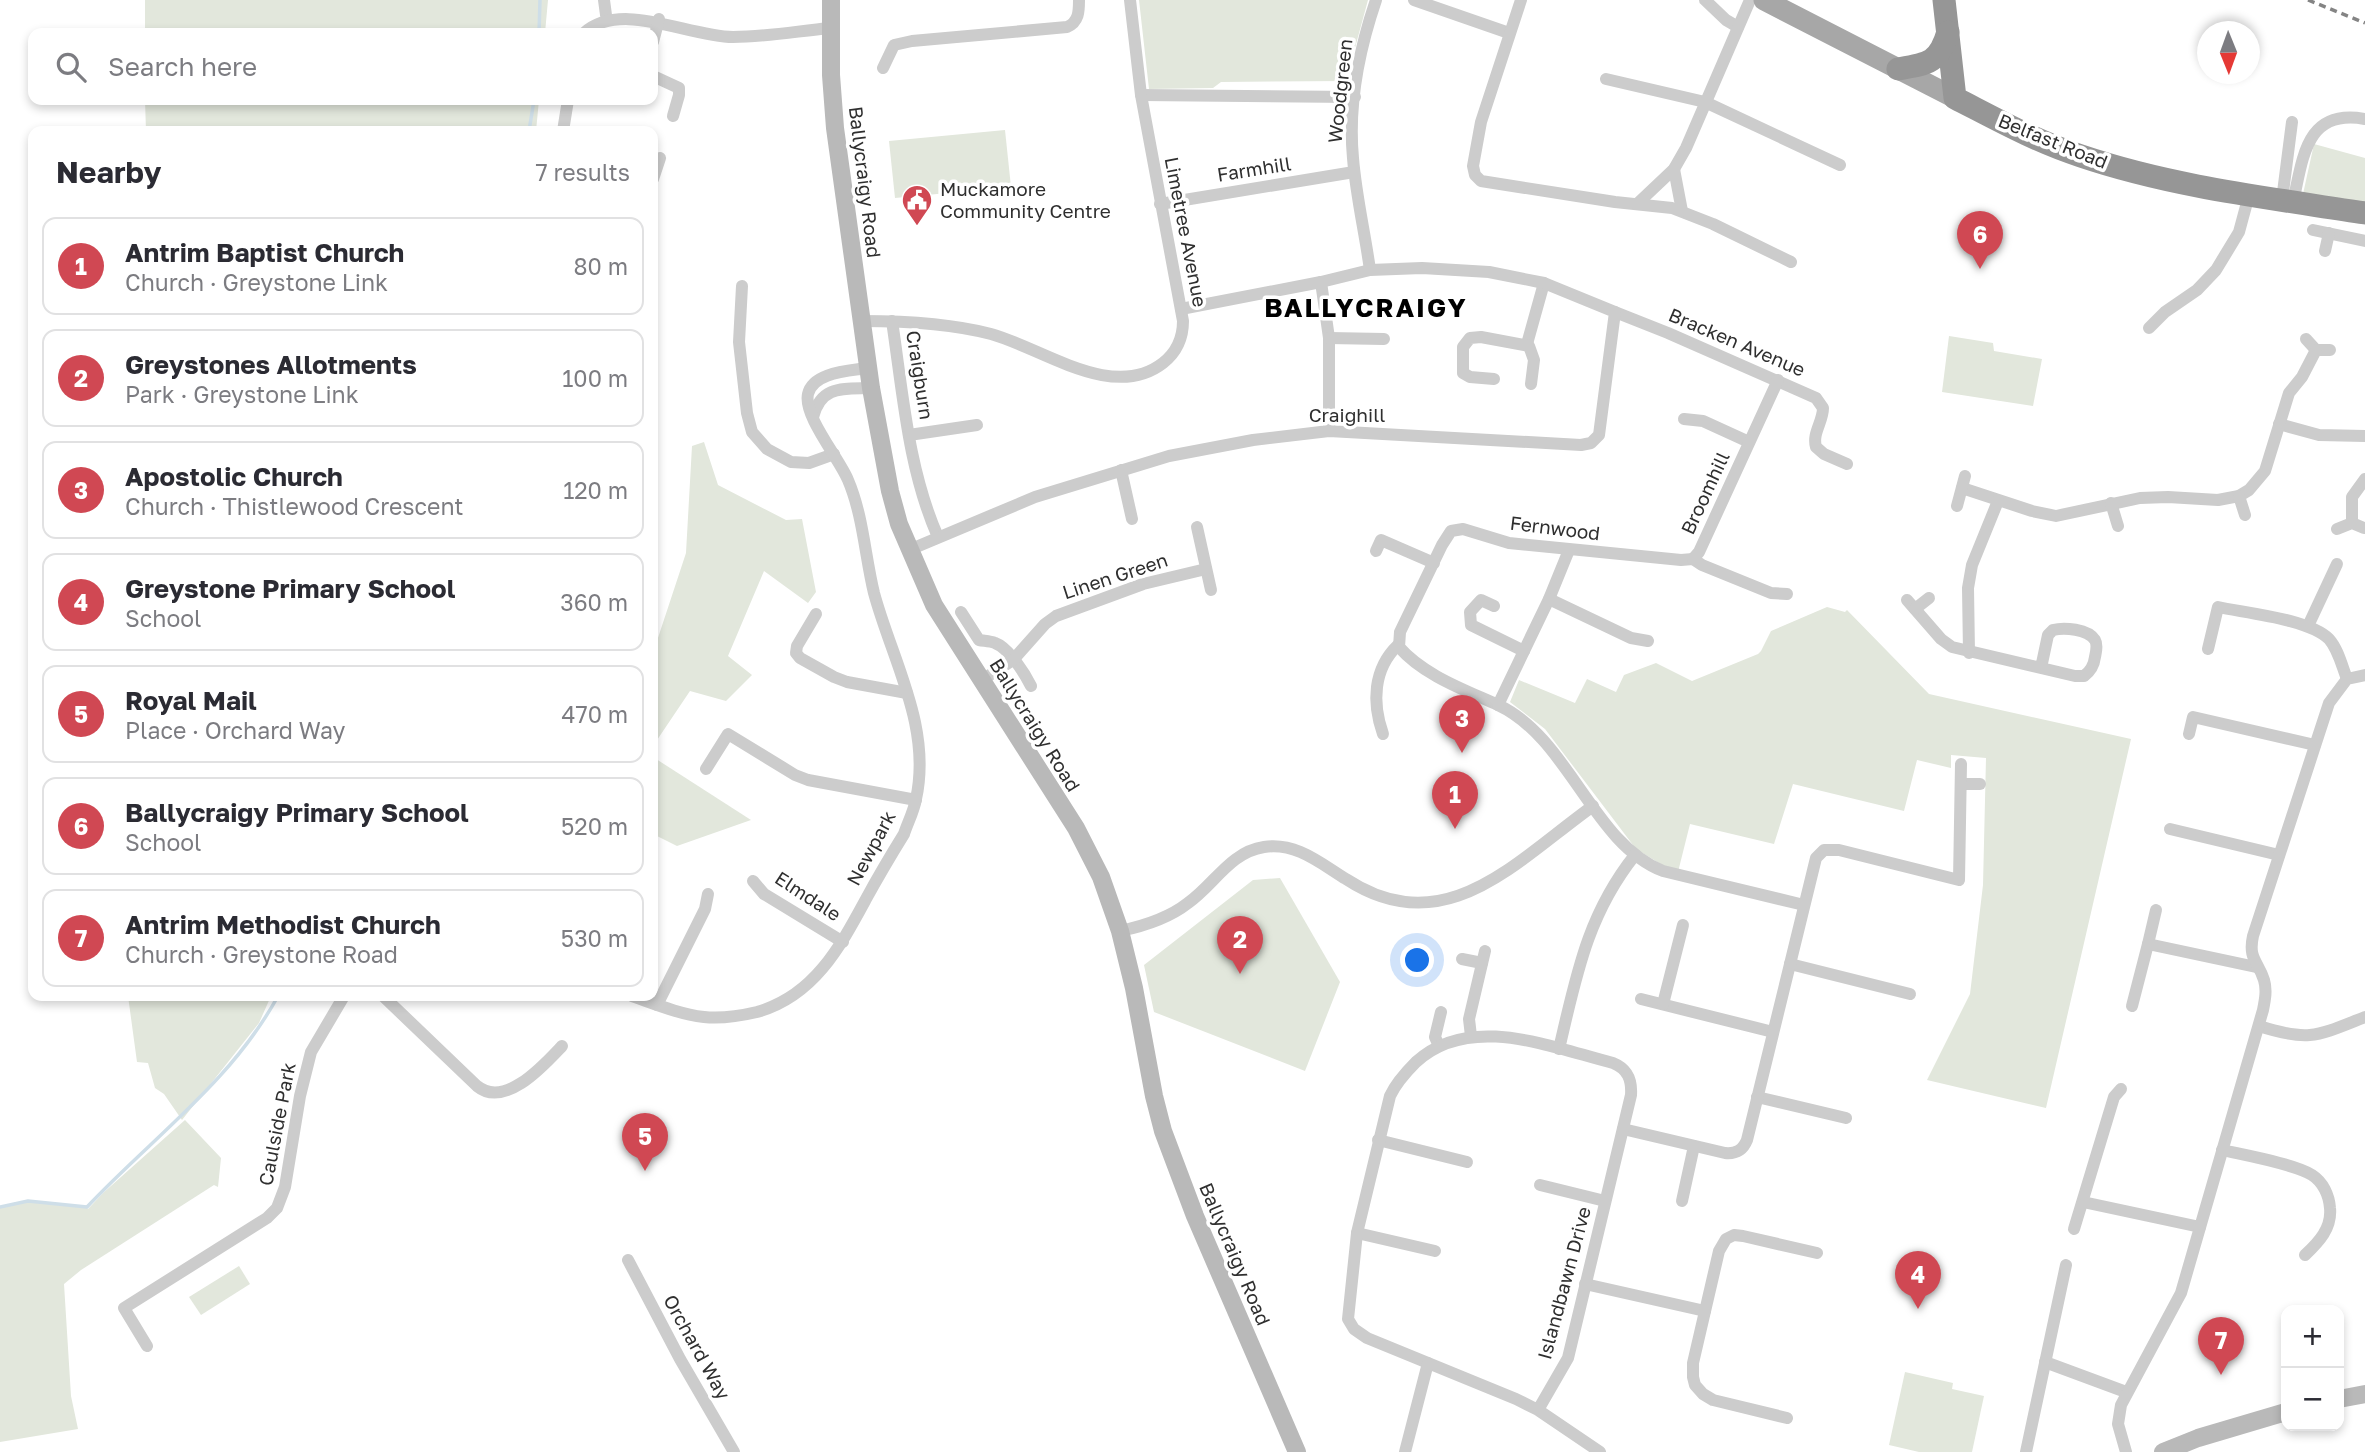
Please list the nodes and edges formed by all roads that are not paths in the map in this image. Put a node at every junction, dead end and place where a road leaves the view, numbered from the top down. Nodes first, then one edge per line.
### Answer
1 (604, 0) edge
2 (831, 0) edge
3 (1079, 0) edge
4 (1130, 0) edge
5 (1376, 0) edge
6 (1414, 0) edge
7 (1521, 0) edge
8 (1705, 0) edge
9 (1750, 0) edge
10 (1764, 0) edge
11 (1944, 0) edge
12 (606, 15) junction
13 (659, 19) junction
14 (1738, 27) junction
15 (589, 28) edge
16 (657, 28) edge
17 (830, 28) junction
18 (1948, 32) junction
19 (1509, 33) junction
20 (883, 68) dead end
21 (1898, 69) junction
22 (658, 78) edge
23 (1606, 79) dead end
24 (1141, 95) junction
25 (1355, 97) junction
26 (1955, 98) junction
27 (1705, 102) junction
28 (567, 105) edge
29 (673, 116) dead end
30 (2365, 119) edge
31 (2292, 122) dead end
32 (564, 126) edge
33 (660, 158) dead end
34 (658, 164) edge
35 (1840, 165) dead end
36 (1674, 169) junction
37 (1354, 172) junction
38 (2249, 195) junction
39 (2288, 201) junction
40 (1160, 204) junction
41 (1637, 204) junction
42 (1682, 211) junction
43 (2365, 213) edge
44 (2313, 230) dead end
45 (2329, 233) junction
46 (2365, 240) edge
47 (2325, 251) dead end
48 (1791, 261) dead end
49 (1370, 270) junction
50 (1321, 282) junction
51 (1544, 283) junction
52 (742, 286) dead end
53 (1181, 309) junction
54 (1615, 312) junction
55 (862, 321) junction
56 (892, 321) junction
57 (2149, 328) dead end
58 (1329, 338) junction
59 (1384, 339) dead end
60 (2306, 339) dead end
61 (1527, 344) junction
62 (2316, 350) junction
63 (2330, 350) dead end
64 (867, 368) junction
65 (1494, 379) dead end
66 (1777, 380) junction
67 (1531, 384) dead end
68 (871, 388) junction
69 (813, 417) junction
70 (1684, 419) dead end
71 (2279, 424) junction
72 (977, 425) dead end
73 (1329, 431) junction
74 (909, 435) junction
75 (2365, 436) edge
76 (1749, 442) junction
77 (834, 454) junction
78 (1847, 464) dead end
79 (1121, 470) junction
80 (2365, 479) edge
81 (2239, 496) junction
82 (1998, 501) junction
83 (2111, 503) junction
84 (1957, 506) dead end
85 (2245, 514) dead end
86 (1132, 519) dead end
87 (2352, 523) junction
88 (2118, 526) dead end
89 (1197, 527) dead end
90 (2364, 528) edge
91 (2337, 529) dead end
92 (938, 537) junction
93 (909, 550) junction
94 (1569, 550) junction
95 (1376, 551) dead end
96 (1693, 559) junction
97 (1434, 563) junction
98 (2337, 564) dead end
99 (1206, 569) junction
100 (1211, 590) dead end
101 (1787, 594) dead end
102 (1929, 598) dead end
103 (1549, 599) junction
104 (1494, 606) dead end
105 (961, 612) dead end
106 (816, 614) dead end
107 (2308, 626) junction
108 (1648, 641) dead end
109 (1398, 645) junction
110 (2208, 649) dead end
111 (1524, 651) junction
112 (1969, 653) junction
113 (1013, 660) junction
114 (2041, 668) junction
115 (2365, 675) edge
116 (2347, 679) junction
117 (982, 680) junction
118 (1031, 686) dead end
119 (908, 693) junction
120 (1497, 705) junction
121 (1383, 734) dead end
122 (2189, 734) dead end
123 (2315, 745) junction
124 (1961, 764) dead end
125 (706, 769) dead end
126 (1961, 784) junction
127 (1980, 784) dead end
128 (916, 800) junction
129 (1594, 806) junction
130 (2171, 829) dead end
131 (1635, 855) junction
132 (2279, 855) junction
133 (753, 881) dead end
134 (708, 894) dead end
135 (1804, 905) junction
136 (2157, 911) dead end
137 (1683, 925) dead end
138 (1120, 931) junction
139 (843, 942) junction
140 (2148, 944) junction
141 (1462, 958) dead end
142 (1790, 964) junction
143 (2256, 967) junction
144 (1910, 994) dead end
145 (1641, 999) dead end
146 (341, 1001) edge
147 (388, 1001) edge
148 (646, 1001) edge
149 (1663, 1004) junction
150 (657, 1005) junction
151 (2132, 1006) dead end
152 (1441, 1012) dead end
153 (2365, 1017) edge
154 (2259, 1026) junction
155 (1773, 1032) junction
156 (1471, 1036) junction
157 (562, 1046) dead end
158 (1440, 1046) junction
159 (1559, 1049) junction
160 (2121, 1089) dead end
161 (1757, 1097) junction
162 (1846, 1118) dead end
163 (1623, 1129) junction
164 (1378, 1140) junction
165 (1694, 1146) junction
166 (2222, 1150) junction
167 (1467, 1161) dead end
168 (1540, 1185) dead end
169 (1605, 1201) junction
170 (1682, 1201) dead end
171 (2083, 1202) junction
172 (2200, 1227) junction
173 (2074, 1229) dead end
174 (1357, 1233) junction
175 (1435, 1251) dead end
176 (1817, 1253) dead end
177 (2305, 1255) dead end
178 (628, 1259) dead end
179 (2066, 1265) dead end
180 (1585, 1284) junction
181 (1705, 1311) junction
182 (146, 1346) dead end
183 (2045, 1362) junction
184 (1428, 1363) junction
185 (2126, 1392) junction
186 (2365, 1394) edge
187 (2344, 1398) edge
188 (1538, 1410) junction
189 (2281, 1413) edge
190 (1787, 1418) dead end
191 (734, 1452) edge
192 (1297, 1452) edge
193 (1405, 1452) edge
194 (1600, 1452) edge
195 (2026, 1452) edge
196 (2126, 1452) edge
197 (2164, 1452) edge

1 - 12 street
2 - 17 main road, Ballycraigy Road
3 - 20 street
4 - 24 street, Limetree Avenue
5 - 25 street, Woodgreen
6 - 19 street
7 - 19 street
8 - 14 street
9 - 14 street
10 - 21 main road, Belfast Road
11 - 18 highway
12 - 13 street
12 - 15 street
13 - 16 street
13 - 17 street
14 - 27 street
17 - 55 main road, Ballycraigy Road
18 - 21 highway
18 - 26 highway
19 - 41 street
21 - 26 main road, Belfast Road
22 - 29 street
23 - 27 street
24 - 25 street
24 - 40 street, Limetree Avenue
25 - 37 street, Woodgreen
26 - 38 highway, Belfast Road
27 - 35 street
27 - 36 street
28 - 32 street
30 - 39 street
31 - 39 street
33 - 34 street
36 - 41 street
36 - 42 street
37 - 40 street, Farmhill
37 - 49 street, Woodgreen
38 - 39 highway, Belfast Road
38 - 57 street
39 - 43 highway, Belfast Road
40 - 53 street, Limetree Avenue
41 - 42 street
42 - 48 street
44 - 45 street
45 - 46 street
45 - 47 street
49 - 50 street
49 - 51 street
50 - 53 street
50 - 58 street
51 - 54 street
51 - 61 street
52 - 77 street
53 - 56 street, Limetree Avenue
54 - 66 street, Bracken Avenue
54 - 73 street, Craighill
55 - 56 street, Limetree Avenue
55 - 64 main road, Ballycraigy Road
56 - 74 street, Craigburn
58 - 59 street
58 - 73 street
60 - 62 street
61 - 65 street
61 - 67 street
62 - 63 street
62 - 71 street
64 - 68 main road, Ballycraigy Road
64 - 69 street, Newpark
66 - 76 street, Broomhill
66 - 78 street, Bracken Avenue
68 - 69 street
68 - 93 main road, Ballycraigy Road
69 - 77 street, Newpark
70 - 76 street, Broomhill
71 - 75 street
71 - 81 street
72 - 74 street, Craigburn
73 - 79 street, Craighill
74 - 92 street, Craigburn
76 - 96 street, Broomhill
77 - 119 street, Newpark
79 - 86 street
79 - 92 street, Craighill
80 - 87 street
81 - 83 street
81 - 85 street
82 - 83 street
82 - 84 street
82 - 112 street
83 - 88 street
87 - 90 street
87 - 91 street
89 - 99 street
92 - 93 street, Craighill
93 - 117 main road, Ballycraigy Road
94 - 96 street, Fernwood
94 - 97 street, Fernwood
94 - 103 street
95 - 97 street
96 - 101 street
97 - 109 street, Fernwood
98 - 107 street
99 - 100 street
99 - 113 street, Linen Green
102 - 112 street
103 - 108 street
103 - 111 street
104 - 111 street
105 - 113 street
106 - 119 street
107 - 110 street
107 - 116 street
109 - 120 street
109 - 121 street, Fernwood
111 - 120 street
112 - 114 street
113 - 117 street, Linen Green
113 - 118 street
114 - 114 street
115 - 116 street
116 - 123 street
117 - 138 main road, Ballycraigy Road
119 - 128 street, Newpark
120 - 129 street
122 - 123 street
123 - 132 street
124 - 126 street
125 - 128 street
126 - 127 street
126 - 135 street
128 - 139 street, Newpark
129 - 131 street
129 - 138 street
130 - 132 street
131 - 135 street
131 - 159 street
132 - 143 street
133 - 139 street, Elmdale
134 - 150 street
135 - 142 street
136 - 140 street
137 - 149 street
138 - 192 main road, Ballycraigy Road
139 - 150 street, Newpark
140 - 143 street
140 - 151 street
141 - 156 street
142 - 144 street
142 - 155 street
143 - 154 street
145 - 149 street
146 - 182 street, Caulside Park
147 - 157 street
148 - 150 street, Newpark
149 - 155 street
152 - 158 street
153 - 154 street
154 - 166 street
155 - 161 street
156 - 158 street
156 - 159 street
158 - 164 street
159 - 163 street, Islandbawn Drive
160 - 171 street
161 - 162 street
161 - 165 street
163 - 165 street
163 - 169 street, Islandbawn Drive
164 - 167 street
164 - 174 street
165 - 170 street
166 - 172 street
166 - 177 street
168 - 169 street, Islandbawn Drive
169 - 180 street, Islandbawn Drive
171 - 172 street
171 - 173 street
172 - 185 street
174 - 175 street
174 - 184 street
176 - 181 street
178 - 191 street, Orchard Way
179 - 183 street
180 - 181 street
180 - 188 street, Islandbawn Drive
181 - 190 street
183 - 185 street
183 - 195 street
184 - 188 street
184 - 193 street
185 - 196 street
186 - 187 main road
188 - 194 street
189 - 197 main road

